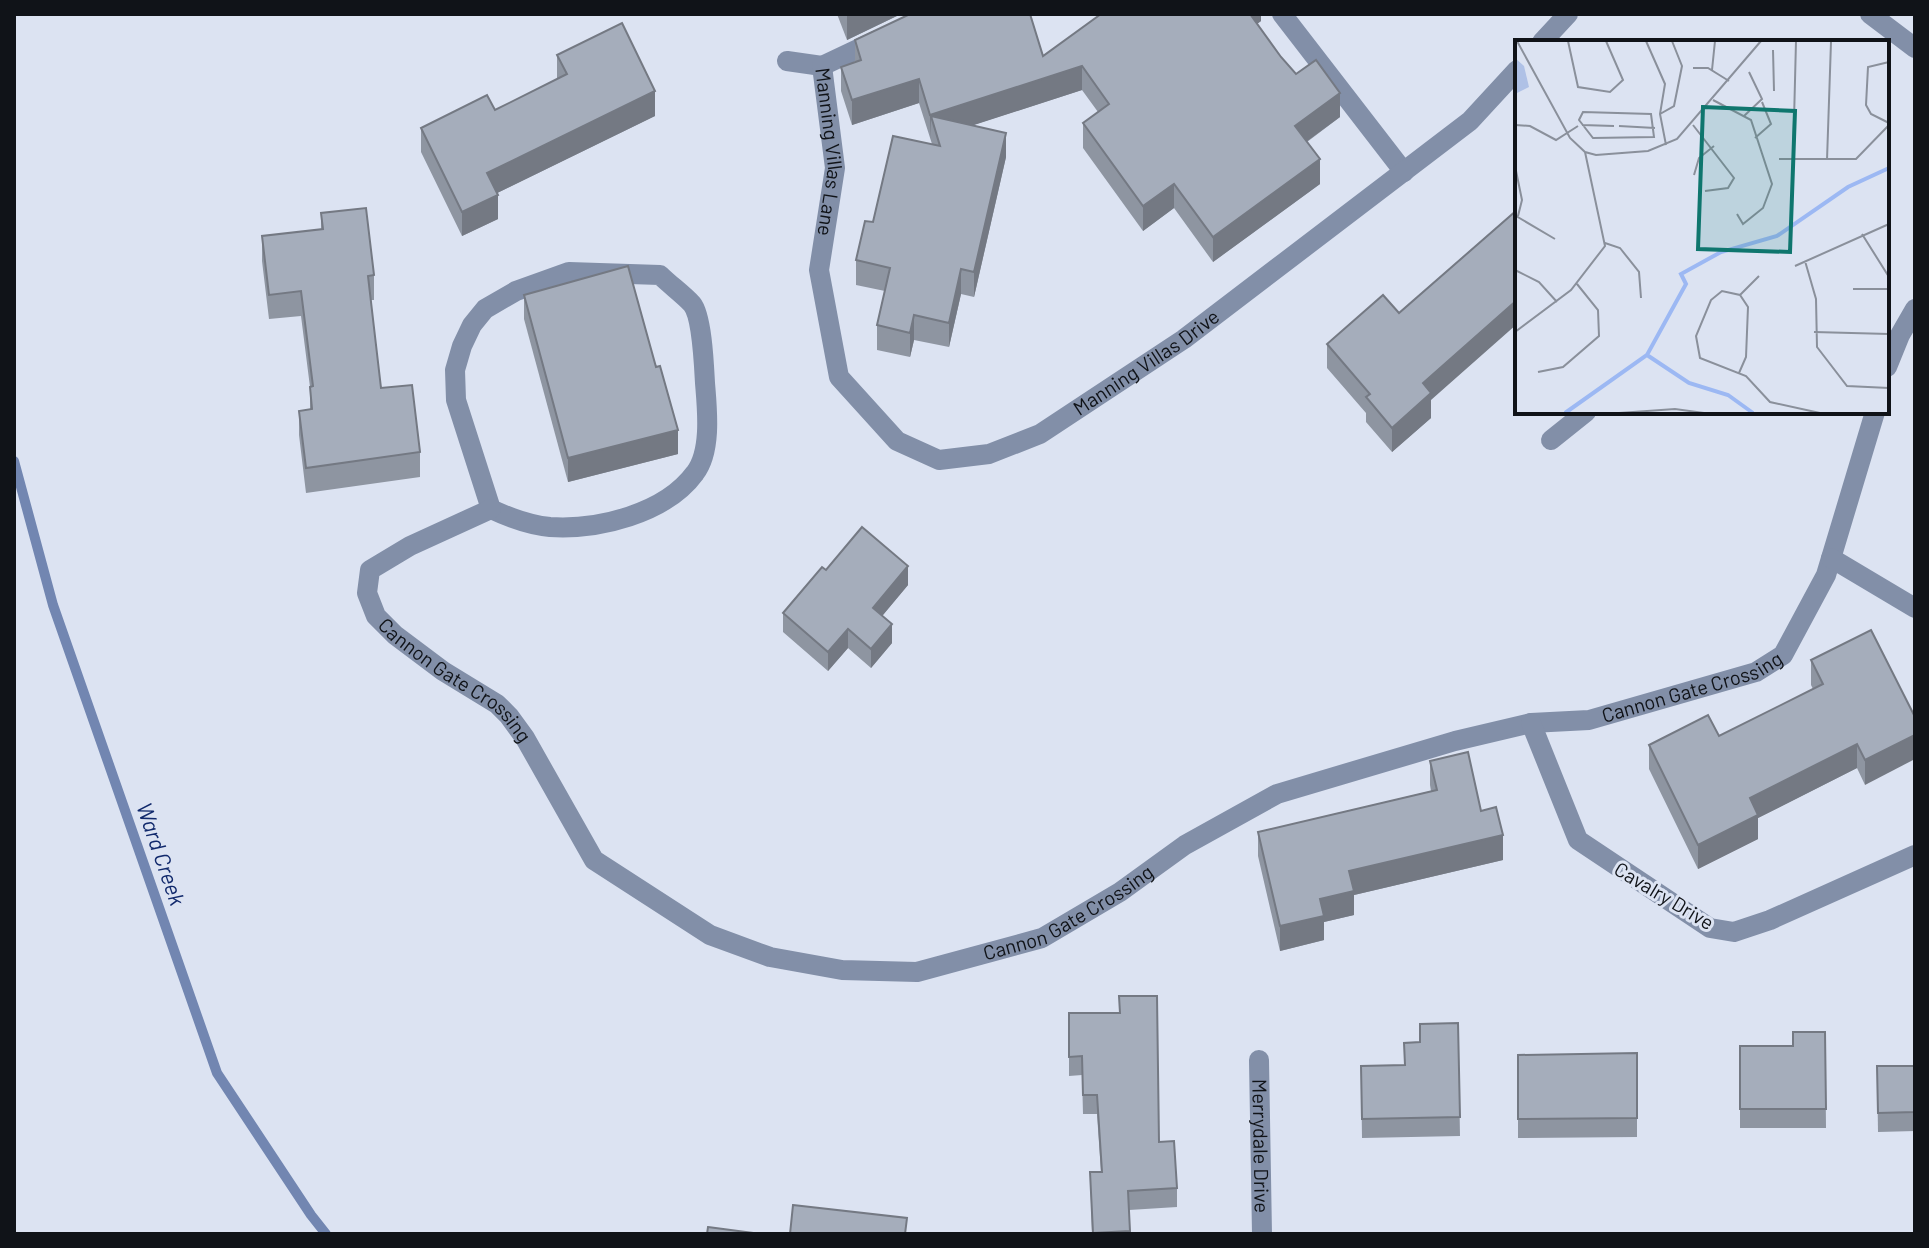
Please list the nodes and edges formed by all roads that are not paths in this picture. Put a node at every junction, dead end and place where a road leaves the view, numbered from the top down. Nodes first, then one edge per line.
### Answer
1 (1282, 14) edge
2 (1568, 14) edge
3 (1870, 14) edge
4 (902, 28) edge
5 (1544, 40) edge
6 (1915, 48) edge
7 (787, 61) dead end
8 (822, 66) junction
9 (1515, 72) edge
10 (1404, 172) junction
11 (819, 270) joint
12 (1915, 309) edge
13 (1889, 362) edge
14 (1584, 414) edge
15 (1874, 414) edge
16 (1551, 440) dead end
17 (491, 509) junction
18 (1831, 558) junction
19 (1915, 608) edge
20 (1531, 723) junction
21 (1915, 855) edge
22 (1259, 1060) dead end
23 (1262, 1234) edge

1 - 10 street
2 - 5 street
3 - 6 street
4 - 8 street
7 - 8 street, Manning Villas Lane
8 - 11 street, Manning Villas Lane
9 - 10 street, Manning Villas Drive
10 - 11 street, Manning Villas Drive
12 - 13 street
14 - 16 street
15 - 18 street, Cannon Gate Crossing
17 - 17 street
17 - 20 street, Cannon Gate Crossing
18 - 19 street
18 - 20 street, Cannon Gate Crossing
20 - 21 street, Cavalry Drive
22 - 23 street, Merrydale Drive

